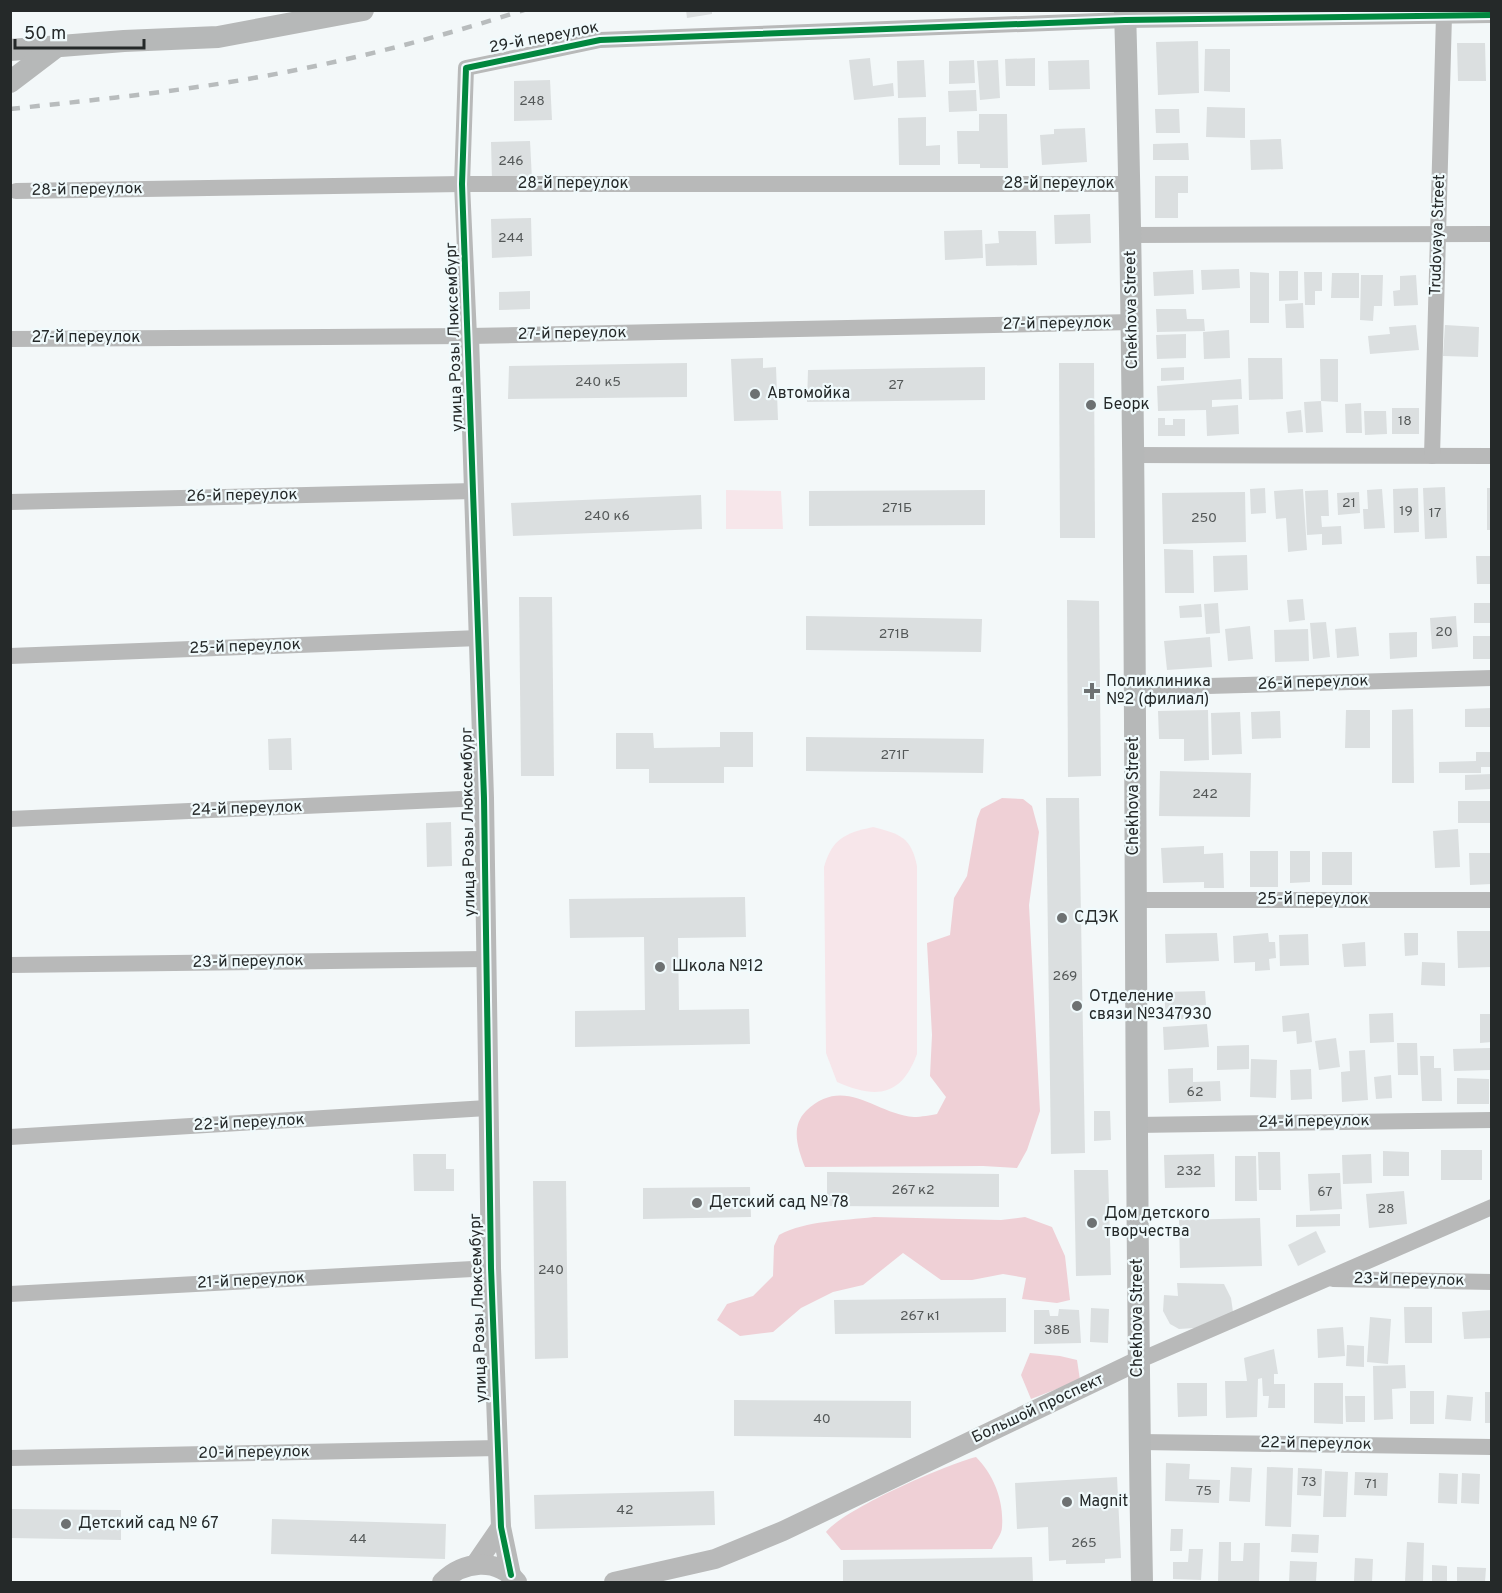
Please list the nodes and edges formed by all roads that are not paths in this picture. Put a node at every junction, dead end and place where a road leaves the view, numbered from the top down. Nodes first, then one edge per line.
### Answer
1 (363, 10) edge
2 (1125, 15) edge
3 (1444, 15) junction
4 (1491, 15) edge
5 (57, 47) junction
6 (10, 50) edge
7 (466, 68) joint
8 (10, 82) edge
9 (462, 184) junction
10 (1130, 184) junction
11 (16, 191) dead end
12 (1438, 234) junction
13 (1491, 234) edge
14 (1131, 235) junction
15 (1133, 322) junction
16 (469, 336) junction
17 (10, 339) edge
18 (1133, 455) junction
19 (1432, 456) junction
20 (1491, 456) edge
21 (474, 491) junction
22 (10, 502) edge
23 (479, 638) junction
24 (10, 656) edge
25 (1491, 678) edge
26 (1134, 688) junction
27 (484, 798) junction
28 (10, 819) edge
29 (1135, 900) junction
30 (1491, 900) edge
31 (485, 958) junction
32 (10, 965) edge
33 (487, 1108) junction
34 (1491, 1120) edge
35 (1136, 1125) junction
36 (10, 1137) edge
37 (1491, 1207) edge
38 (491, 1268) junction
39 (1327, 1279) junction
40 (1491, 1282) edge
41 (10, 1294) edge
42 (1138, 1361) junction
43 (1140, 1442) junction
44 (1491, 1447) edge
45 (498, 1448) junction
46 (10, 1458) edge
47 (501, 1527) junction
48 (475, 1565) junction
49 (514, 1579) edge
50 (442, 1582) edge
51 (614, 1582) edge
52 (1143, 1582) edge

1 - 5 main road
2 - 3 street, 29-й переулок
2 - 7 street, 29-й переулок
2 - 10 main road, Chekhova Street
3 - 4 street, 29-й переулок
3 - 12 street, Trudovaya Street
5 - 6 main road
5 - 8 main road
7 - 9 street, улица Розы Люксембург
9 - 10 street, 28-й переулок
9 - 11 street, 28-й переулок
9 - 16 street, улица Розы Люксембург
10 - 14 main road, Chekhova Street
12 - 13 street
12 - 14 street
12 - 19 street, Trudovaya Street
14 - 15 main road, Chekhova Street
15 - 16 street, 27-й переулок
15 - 18 main road, Chekhova Street
16 - 17 street, 27-й переулок
16 - 21 street, улица Розы Люксембург
18 - 19 street
18 - 26 main road, Chekhova Street
19 - 20 street
21 - 22 street, 26-й переулок
21 - 23 street, улица Розы Люксембург
23 - 24 street, 25-й переулок
23 - 27 street, улица Розы Люксембург
25 - 26 street, 26-й переулок
26 - 29 main road, Chekhova Street
27 - 28 street, 24-й переулок
27 - 31 street, улица Розы Люксембург
29 - 30 street, 25-й переулок
29 - 35 main road, Chekhova Street
31 - 32 street, 23-й переулок
31 - 33 street, улица Розы Люксембург
33 - 36 street, 22-й переулок
33 - 38 street, улица Розы Люксембург
34 - 35 street, 24-й переулок
35 - 42 main road, Chekhova Street
37 - 39 street, Большой проспект
38 - 41 street, 21-й переулок
38 - 45 street, улица Розы Люксембург
39 - 40 street, 23-й переулок
39 - 42 street, Большой проспект
42 - 43 main road, Chekhova Street
42 - 51 street, Большой проспект
43 - 44 street, 22-й переулок
43 - 52 main road, Chekhova Street
45 - 46 street, 20-й переулок
45 - 47 street, улица Розы Люксембург
47 - 48 street
47 - 49 street, улица Розы Люксембург
48 - 49 street, улица Розы Люксембург
48 - 50 street

